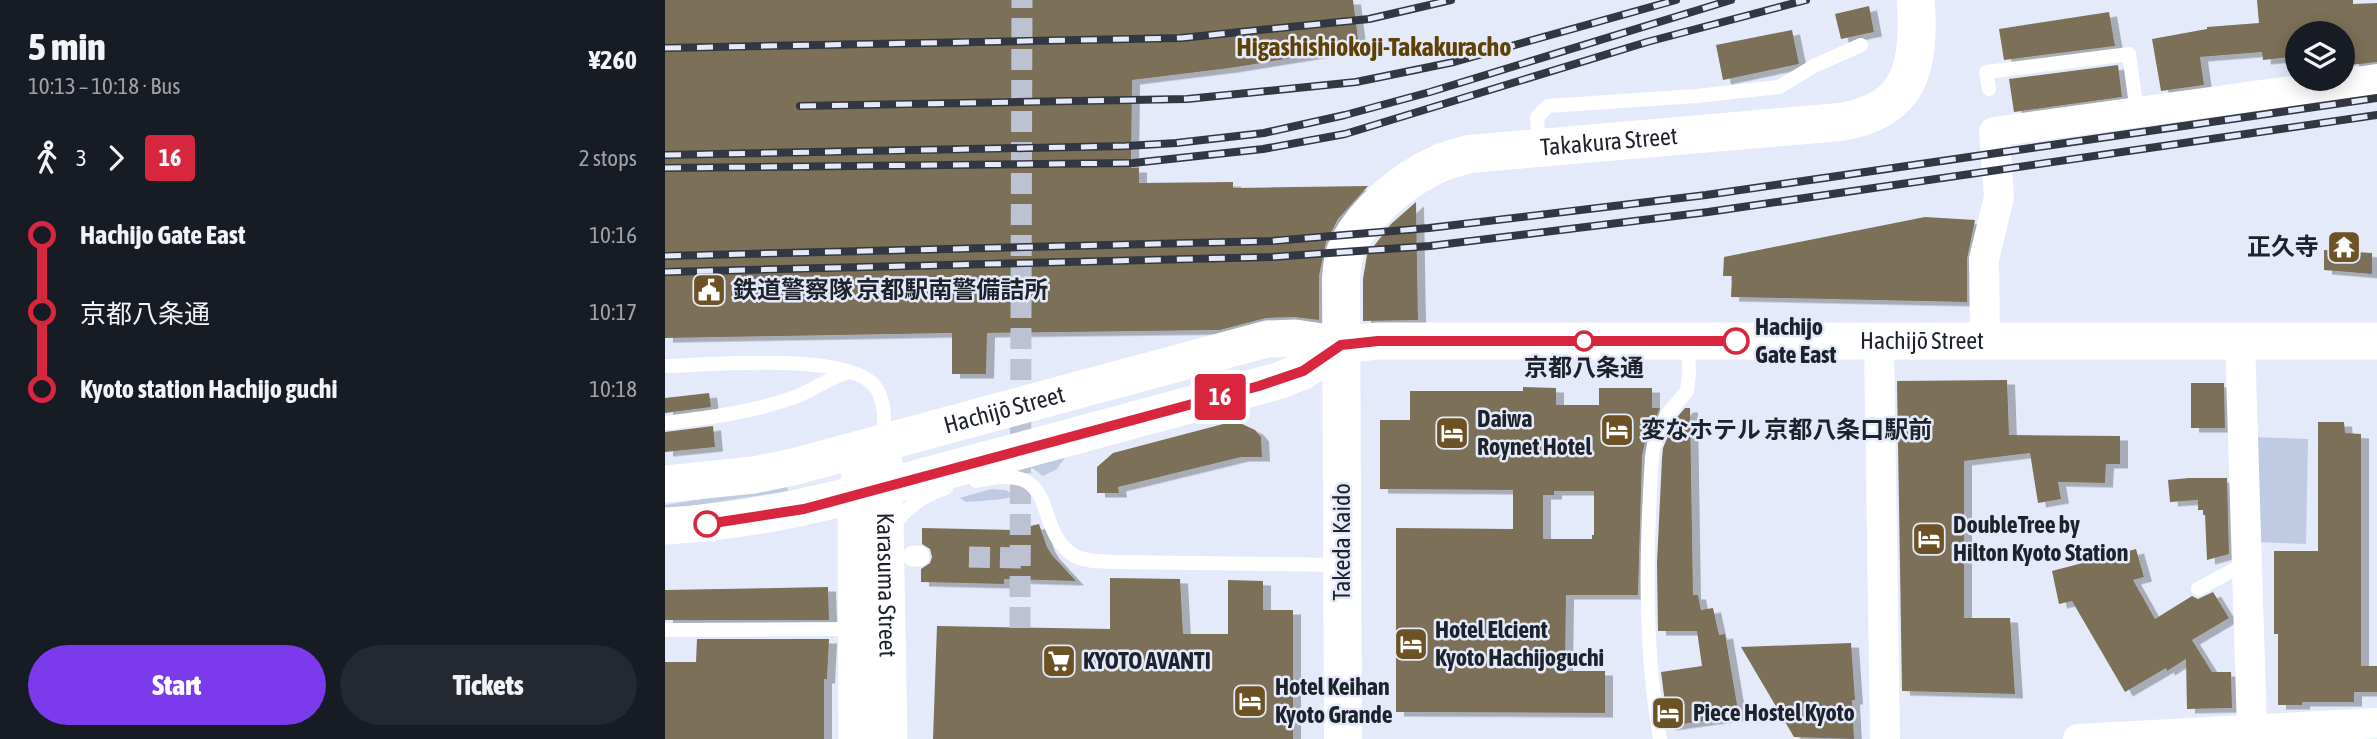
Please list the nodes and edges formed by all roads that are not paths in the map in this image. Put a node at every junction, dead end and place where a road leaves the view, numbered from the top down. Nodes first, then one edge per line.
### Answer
1 (1916, 11) edge
2 (1861, 46) dead end
3 (2377, 79) edge
4 (1989, 89) dead end
5 (2137, 112) junction
6 (1539, 149) junction
7 (1879, 340) junction
8 (1985, 340) junction
9 (2240, 340) junction
10 (1688, 341) junction
11 (2377, 341) edge
12 (1341, 345) junction
13 (665, 366) edge
14 (851, 371) junction
15 (665, 423) edge
16 (884, 442) junction
17 (665, 484) edge
18 (870, 491) junction
19 (665, 526) edge
20 (906, 551) junction
21 (2246, 563) junction
22 (1343, 565) junction
23 (2198, 589) dead end
24 (855, 629) junction
25 (665, 631) edge
26 (2377, 723) edge
27 (2252, 729) junction
28 (857, 739) edge
29 (889, 739) edge
30 (1343, 739) edge
31 (1660, 739) edge
32 (1885, 739) edge
33 (2078, 739) edge

1 - 6 main road, Takakura Street
2 - 6 lane
3 - 5 street
4 - 5 lane
5 - 8 street
6 - 12 main road, Takakura Street
7 - 8 street, Hachijō Street
7 - 10 street, Hachijō Street
7 - 32 street
8 - 9 street, Hachijō Street
9 - 11 street, Hachijō Street
9 - 21 street
10 - 12 street, Hachijō Street
10 - 31 lane
12 - 16 street, Hachijō Street
12 - 18 street, Hachijō Street
12 - 22 main road, Takeda Kaido
13 - 14 lane
14 - 15 lane
14 - 16 lane
16 - 17 street, Hachijō Street
16 - 18 street, Karasuma Street
18 - 19 street, Hachijō Street
18 - 20 street, Karasuma Street
18 - 24 street, Karasuma Street
20 - 22 lane
20 - 29 street, Karasuma Street
21 - 23 lane
21 - 27 street
22 - 30 main road, Takeda Kaido
24 - 25 lane
24 - 28 street, Karasuma Street
26 - 27 street
27 - 33 street

